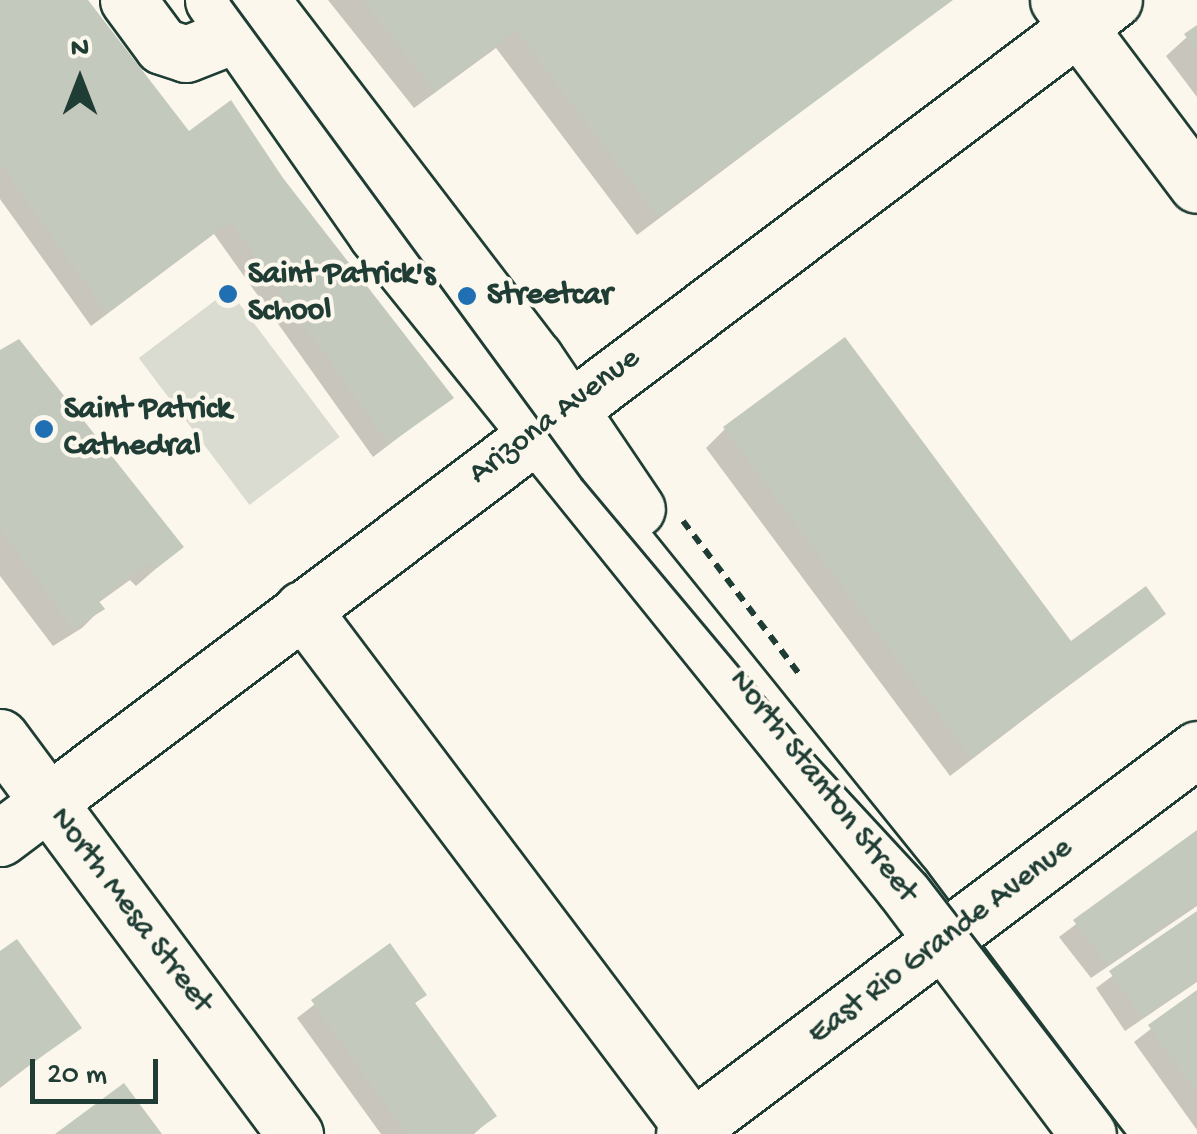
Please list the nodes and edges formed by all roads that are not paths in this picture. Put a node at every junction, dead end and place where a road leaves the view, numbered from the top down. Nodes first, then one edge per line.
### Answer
1 (128, 0) edge
2 (1083, 9) edge
3 (236, 12) edge
4 (1197, 185) edge
5 (552, 419) junction
6 (302, 608) junction
7 (0, 737) edge
8 (1197, 748) edge
9 (48, 802) junction
10 (0, 838) edge
11 (941, 941) junction
12 (691, 1132) edge
13 (295, 1134) edge
14 (1088, 1134) edge

1 - 3 main road
2 - 4 main road
2 - 5 main road, Arizona Avenue
3 - 5 main road, North Stanton Street
5 - 6 main road, Arizona Avenue
5 - 11 main road, North Stanton Street
6 - 9 main road, Arizona Avenue
6 - 12 main road
7 - 9 main road, North Mesa Street
8 - 11 main road, East Rio Grande Avenue
9 - 10 main road, Arizona Avenue
9 - 13 main road, North Mesa Street
11 - 12 main road, East Rio Grande Avenue
11 - 14 main road, North Stanton Street

